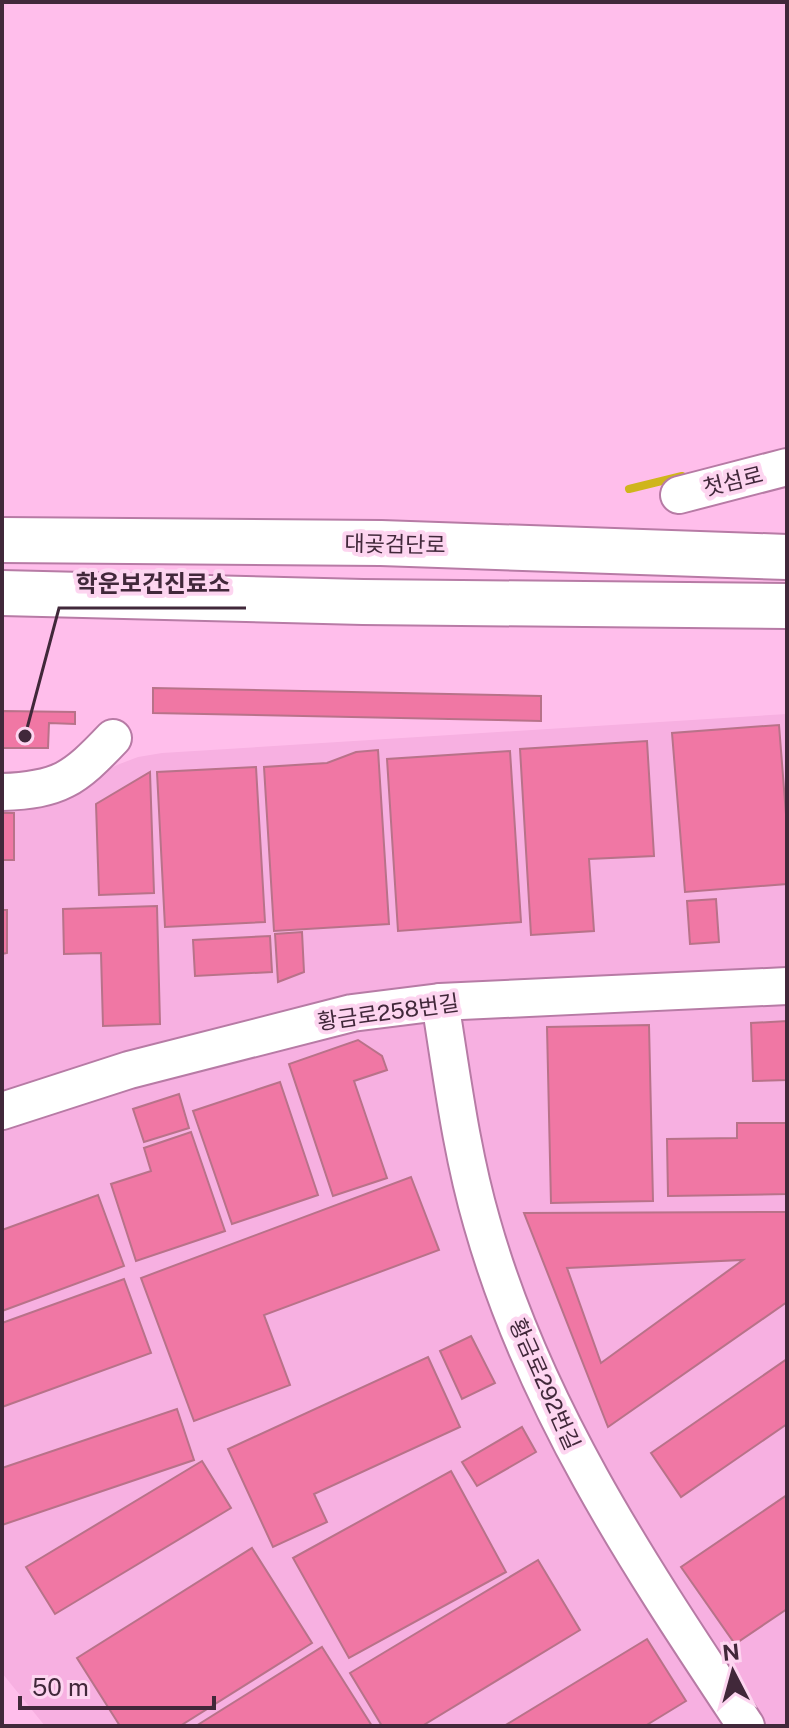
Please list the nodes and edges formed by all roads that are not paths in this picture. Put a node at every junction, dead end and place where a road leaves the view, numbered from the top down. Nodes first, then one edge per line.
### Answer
1 (787, 467) edge
2 (679, 495) dead end
3 (2, 540) edge
4 (787, 557) edge
5 (2, 593) edge
6 (787, 606) edge
7 (113, 738) dead end
8 (2, 792) edge
9 (787, 986) edge
10 (440, 1002) junction
11 (2, 1111) edge
12 (746, 1726) edge

1 - 2 street, 첫섬로
3 - 4 main road, 대곶검단로
5 - 6 main road
7 - 8 street
9 - 10 street, 황금로258번길
10 - 11 street, 황금로258번길
10 - 12 street, 황금로292번길

